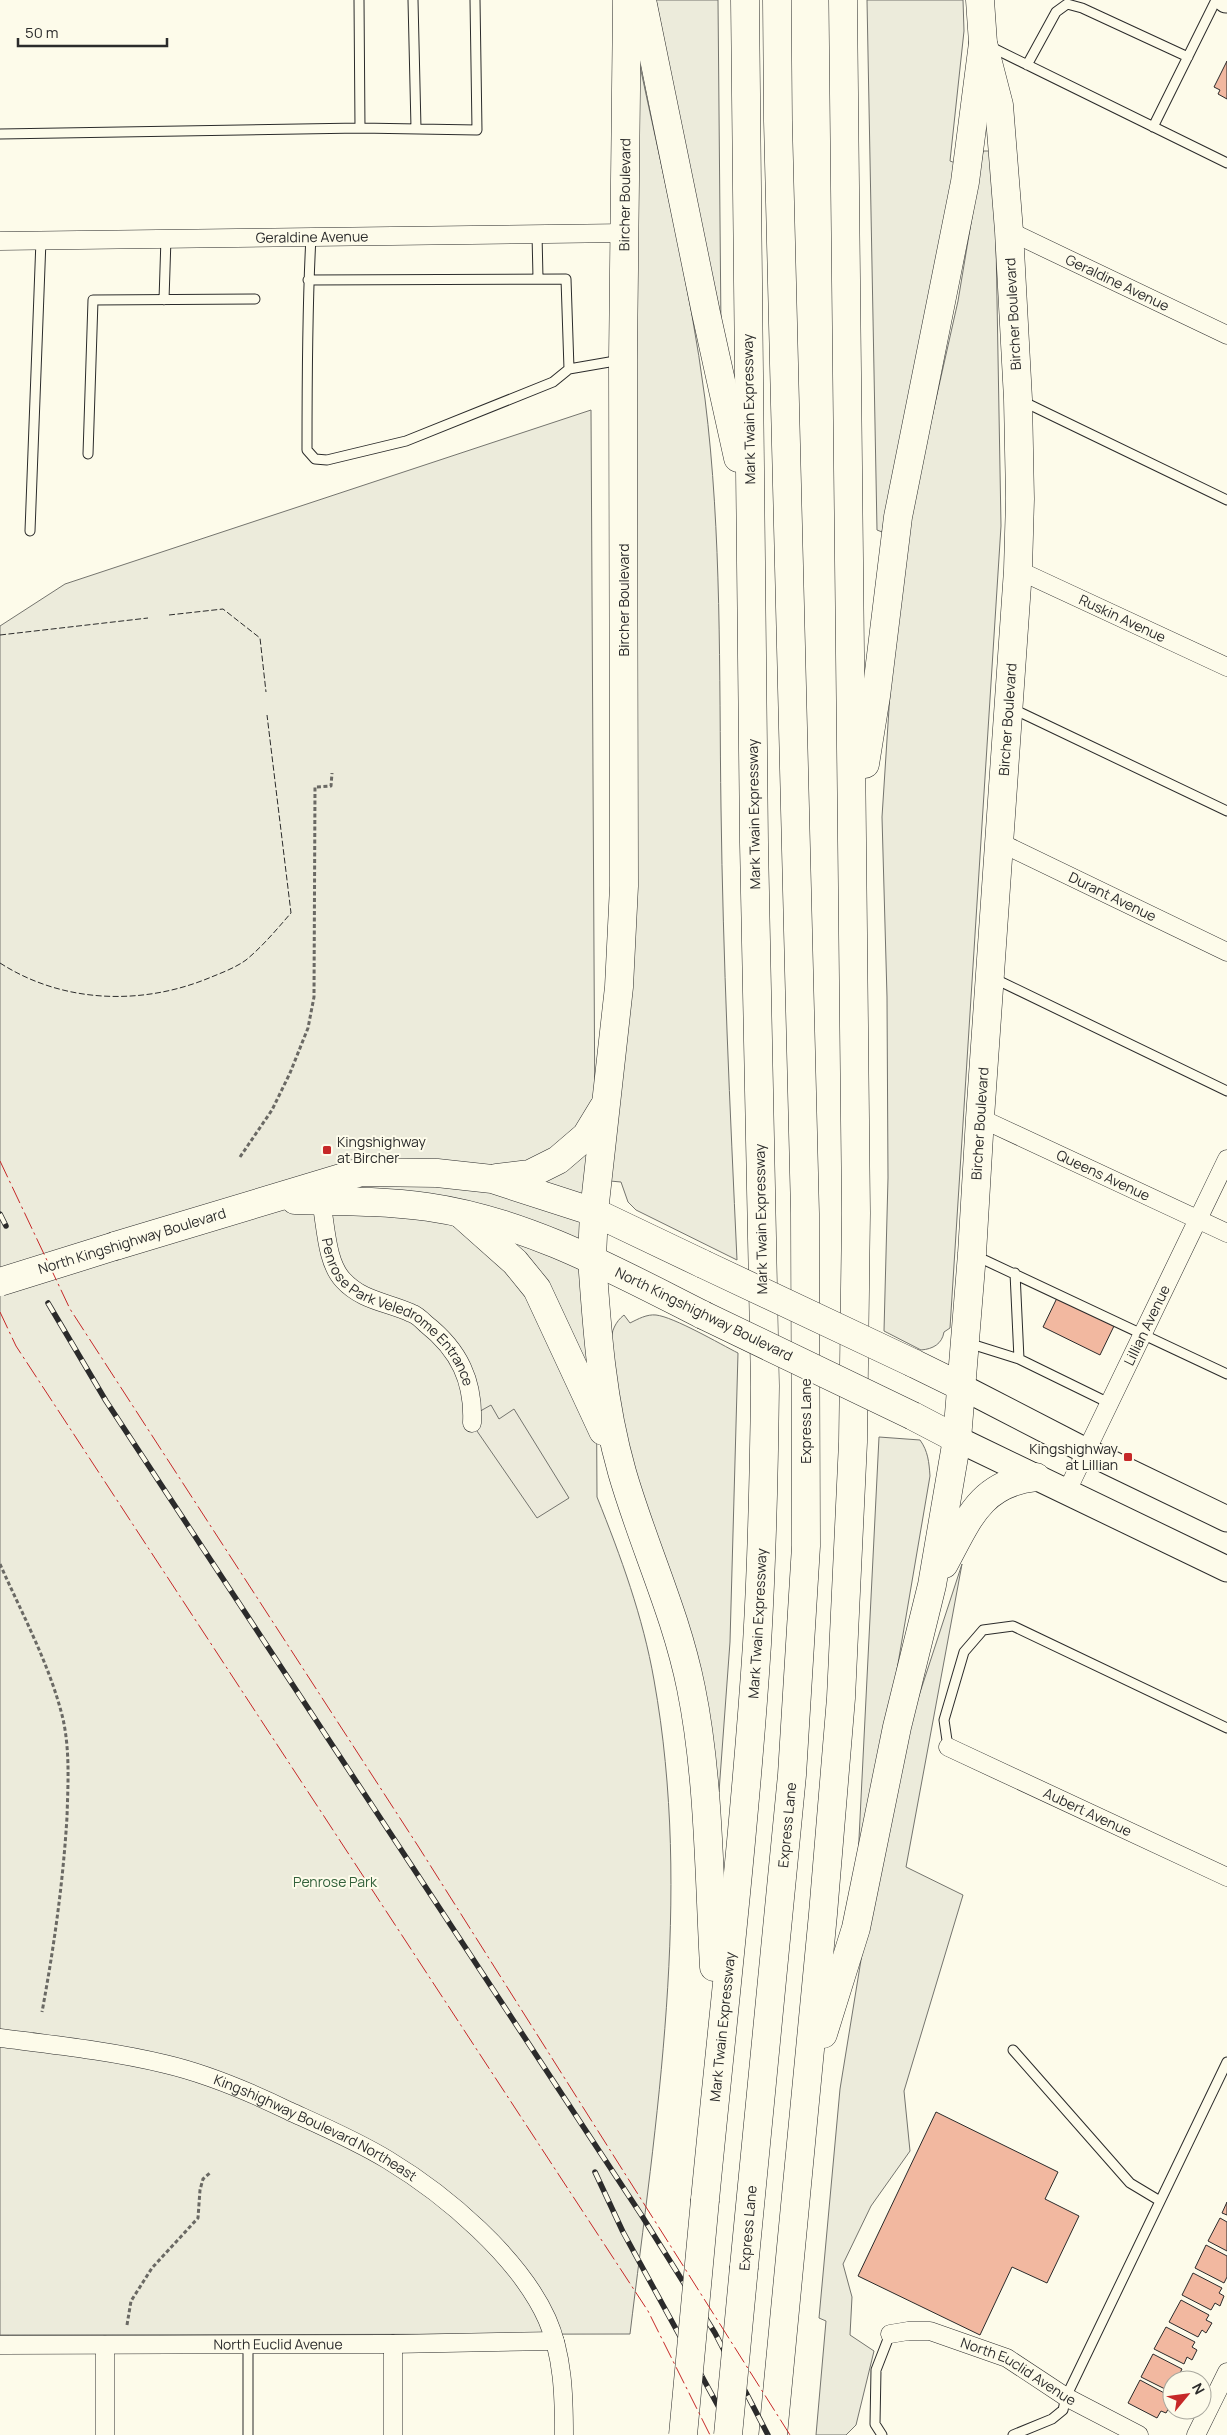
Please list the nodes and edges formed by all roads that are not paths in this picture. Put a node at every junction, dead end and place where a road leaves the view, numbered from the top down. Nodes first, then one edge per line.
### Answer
1 (359, 0) edge
2 (413, 0) edge
3 (475, 0) edge
4 (627, 0) edge
5 (642, 0) edge
6 (745, 0) edge
7 (777, 0) edge
8 (843, 0) edge
9 (980, 0) edge
10 (1216, 0) edge
11 (983, 43) junction
12 (1188, 57) junction
13 (1027, 65) junction
14 (1153, 127) junction
15 (360, 128) junction
16 (416, 128) junction
17 (0, 134) edge
18 (1227, 163) edge
19 (1009, 231) junction
20 (626, 232) junction
21 (537, 234) junction
22 (311, 237) junction
23 (166, 238) junction
24 (0, 240) edge
25 (41, 240) junction
26 (538, 278) junction
27 (308, 280) junction
28 (255, 299) dead end
29 (164, 300) junction
30 (1227, 335) edge
31 (623, 360) junction
32 (569, 369) junction
33 (1018, 399) junction
34 (88, 454) dead end
35 (1227, 500) edge
36 (750, 511) junction
37 (30, 531) dead end
38 (1018, 570) junction
39 (1227, 667) edge
40 (1009, 707) junction
41 (1227, 811) edge
42 (853, 832) junction
43 (999, 842) junction
44 (1227, 952) edge
45 (990, 977) junction
46 (1227, 1091) edge
47 (606, 1102) junction
48 (980, 1118) junction
49 (1227, 1159) edge
50 (492, 1179) junction
51 (263, 1200) junction
52 (321, 1201) junction
53 (594, 1212) junction
54 (461, 1214) junction
55 (1198, 1219) junction
56 (1227, 1233) edge
57 (972, 1254) junction
58 (592, 1258) junction
59 (1015, 1274) junction
60 (0, 1282) edge
61 (1143, 1333) junction
62 (965, 1342) junction
63 (1019, 1359) junction
64 (1227, 1374) edge
65 (962, 1387) junction
66 (1109, 1403) junction
67 (472, 1423) dead end
68 (957, 1439) junction
69 (1086, 1451) junction
70 (623, 1472) junction
71 (1036, 1477) junction
72 (1067, 1491) junction
73 (1227, 1519) edge
74 (1227, 1568) edge
75 (932, 1585) junction
76 (1227, 1728) edge
77 (948, 1747) joint
78 (1227, 1877) edge
79 (0, 2038) edge
80 (1013, 2050) dead end
81 (719, 2051) junction
82 (1227, 2062) edge
83 (806, 2085) junction
84 (1160, 2201) junction
85 (890, 2334) joint
86 (555, 2341) junction
87 (248, 2344) junction
88 (393, 2344) junction
89 (0, 2345) edge
90 (105, 2345) junction
91 (1227, 2372) edge
92 (1066, 2397) junction
93 (104, 2435) edge
94 (248, 2435) edge
95 (393, 2435) edge
96 (564, 2435) edge
97 (683, 2435) edge
98 (728, 2435) edge
99 (773, 2435) edge
100 (882, 2435) edge
101 (1013, 2435) edge
102 (1139, 2435) edge
103 (1196, 2435) edge

1 - 15 lane
2 - 16 lane
3 - 16 lane
4 - 20 main road, Bircher Boulevard
5 - 36 main road
6 - 36 main road, Mark Twain Expressway
7 - 98 main road, Express Lane, bridge
8 - 42 main road
9 - 11 main road, Bircher Boulevard
10 - 12 lane
11 - 13 lane
11 - 19 main road, Bircher Boulevard
11 - 42 main road
12 - 13 lane
12 - 14 lane
13 - 14 lane
14 - 18 lane
15 - 16 lane
15 - 17 lane
19 - 30 street, Geraldine Avenue
19 - 33 main road, Bircher Boulevard
20 - 21 street, Geraldine Avenue
20 - 31 main road, Bircher Boulevard
21 - 22 street, Geraldine Avenue
21 - 26 lane
22 - 23 street, Geraldine Avenue
22 - 27 lane
23 - 25 street, Geraldine Avenue
23 - 29 lane
24 - 25 street, Geraldine Avenue
25 - 37 lane
26 - 27 lane
26 - 32 lane
27 - 32 lane
28 - 29 lane
29 - 34 lane
31 - 32 lane
31 - 47 main road, Bircher Boulevard
33 - 35 lane
33 - 38 main road, Bircher Boulevard
36 - 81 main road, Mark Twain Expressway
38 - 39 street, Ruskin Avenue
38 - 40 main road, Bircher Boulevard
40 - 41 lane
40 - 43 main road, Bircher Boulevard
42 - 83 main road
43 - 44 street, Durant Avenue
43 - 45 main road, Bircher Boulevard
45 - 46 lane
45 - 48 main road, Bircher Boulevard
47 - 50 main road
47 - 53 main road, Bircher Boulevard
48 - 55 street, Queens Avenue
48 - 57 main road, Bircher Boulevard
49 - 55 street, Lillian Avenue
50 - 51 main road, North Kingshighway Boulevard
50 - 53 main road, North Kingshighway Boulevard
51 - 52 main road, North Kingshighway Boulevard
51 - 60 main road, North Kingshighway Boulevard, bridge
52 - 54 main road, North Kingshighway Boulevard
52 - 67 street, Penrose Park Veledrome Entrance
53 - 58 main road, Bircher Boulevard
53 - 65 main road, North Kingshighway Boulevard, bridge
54 - 58 main road, North Kingshighway Boulevard
54 - 70 main road
55 - 56 street, Queens Avenue
55 - 61 street, Lillian Avenue
57 - 59 lane
57 - 62 main road, Bircher Boulevard
58 - 68 main road, North Kingshighway Boulevard, bridge
58 - 70 main road, Bircher Boulevard
59 - 61 lane
59 - 63 lane
61 - 64 lane
61 - 66 street, Lillian Avenue
62 - 63 lane
62 - 65 main road, Bircher Boulevard
63 - 66 lane
65 - 68 main road, Bircher Boulevard
65 - 69 main road, North Kingshighway Boulevard
66 - 69 street, Lillian Avenue
68 - 71 main road, North Kingshighway Boulevard
68 - 75 main road, Bircher Boulevard
69 - 72 street, Lillian Avenue
69 - 73 main road, North Kingshighway Boulevard
70 - 81 main road
71 - 72 main road, North Kingshighway Boulevard
71 - 75 main road
72 - 74 main road, North Kingshighway Boulevard
75 - 83 main road
76 - 77 lane
77 - 78 street, Aubert Avenue
79 - 86 street, Kingshighway Boulevard Northeast
80 - 84 lane
81 - 97 main road, Mark Twain Expressway, bridge
82 - 84 lane
83 - 99 main road
84 - 92 lane
85 - 92 street, North Euclid Avenue
85 - 100 lane
86 - 88 street, North Euclid Avenue
86 - 96 street
87 - 88 street, North Euclid Avenue
87 - 90 street, North Euclid Avenue
87 - 94 lane
88 - 95 street
89 - 90 street, North Euclid Avenue
90 - 93 street
91 - 103 street
92 - 101 lane
92 - 102 street, North Euclid Avenue

